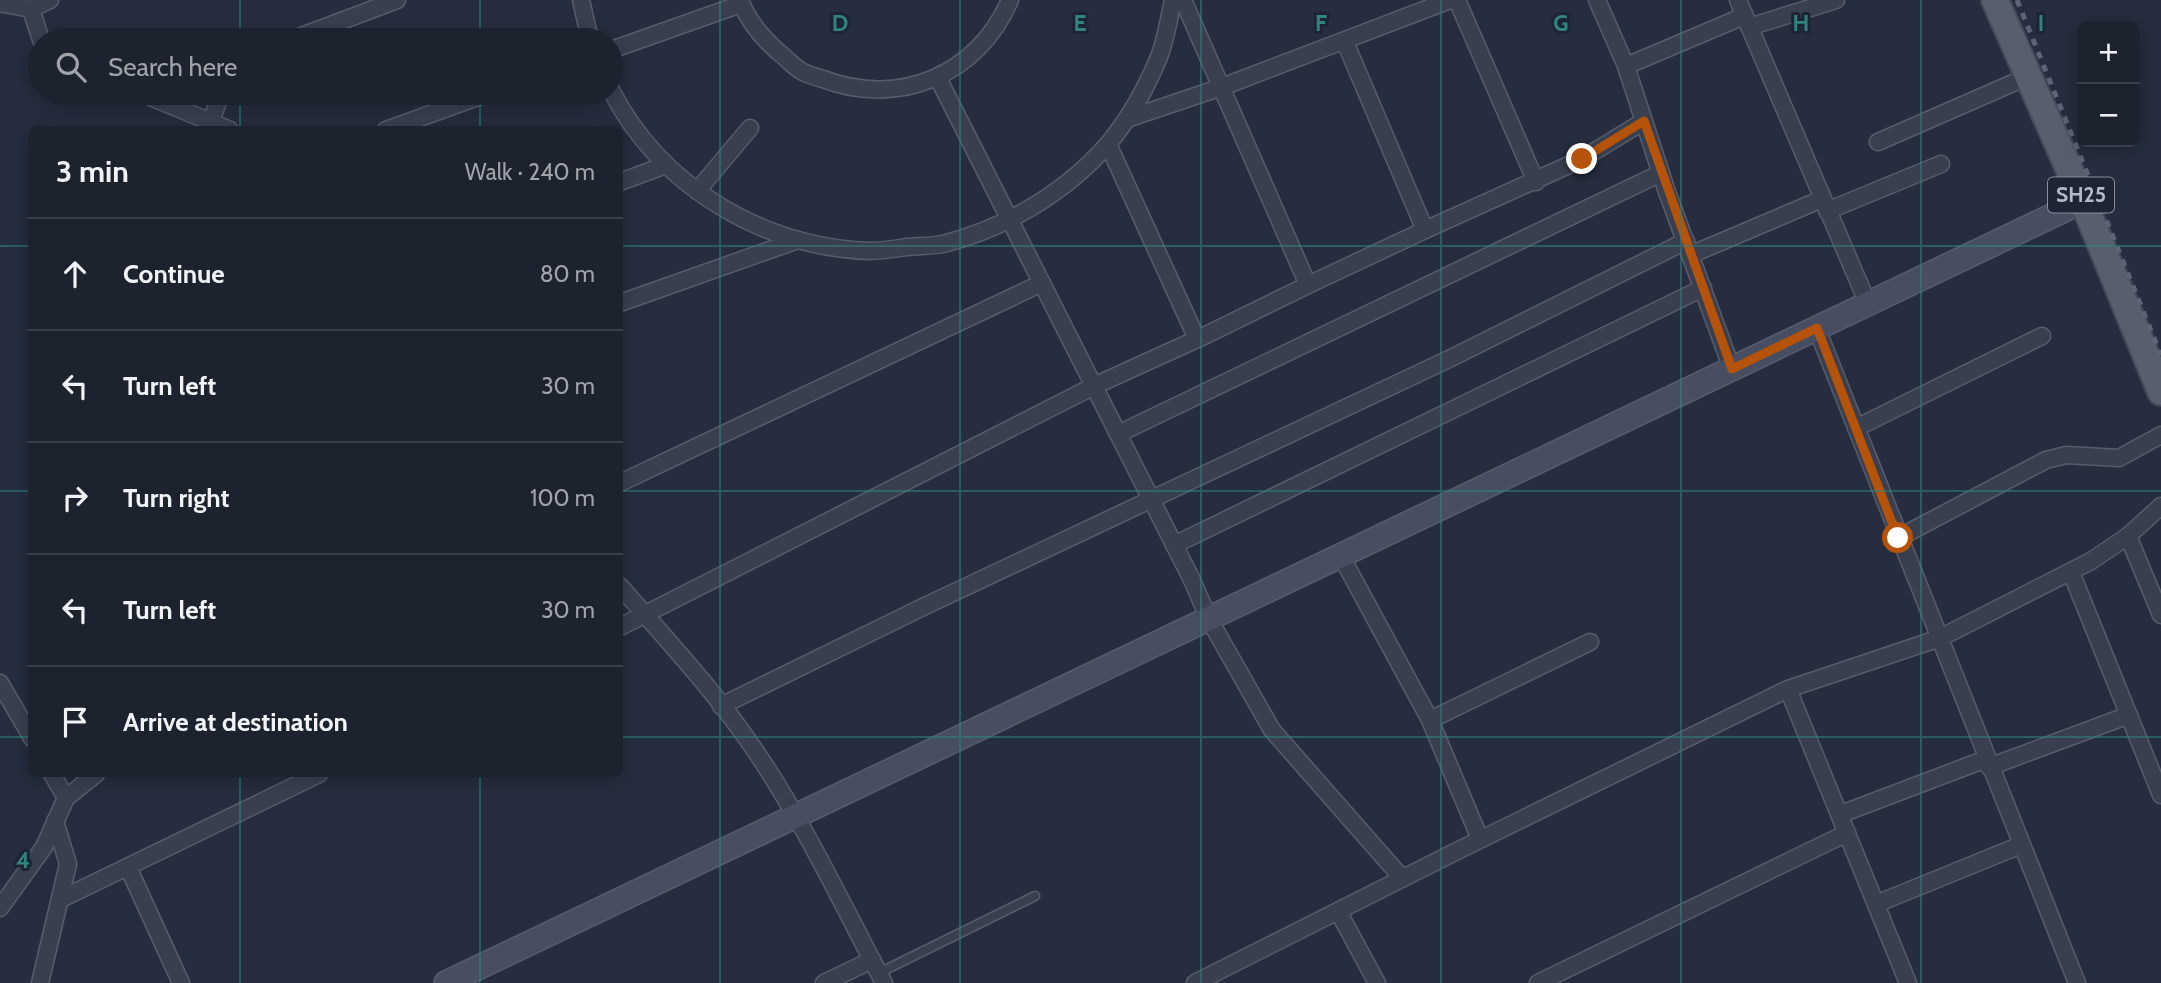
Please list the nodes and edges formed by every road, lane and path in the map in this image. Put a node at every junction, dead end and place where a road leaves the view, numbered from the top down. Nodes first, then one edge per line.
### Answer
1 (50, 0) edge
2 (397, 0) edge
3 (581, 0) edge
4 (1010, 0) edge
5 (1173, 0) edge
6 (1183, 0) edge
7 (1450, 0) edge
8 (1457, 0) edge
9 (1597, 0) edge
10 (1738, 0) edge
11 (1836, 0) edge
12 (1996, 0) edge
13 (740, 2) edge
14 (0, 3) edge
15 (31, 9) junction
16 (1746, 22) junction
17 (37, 28) edge
18 (323, 28) edge
19 (587, 28) edge
20 (1345, 42) junction
21 (623, 46) edge
22 (1626, 66) junction
23 (2029, 76) junction
24 (938, 78) junction
25 (1222, 87) junction
26 (170, 105) edge
27 (217, 105) edge
28 (456, 105) edge
29 (618, 105) edge
30 (1127, 119) junction
31 (1644, 121) junction
32 (211, 122) junction
33 (220, 126) edge
34 (397, 126) edge
35 (750, 128) dead end
36 (1878, 142) dead end
37 (1108, 144) junction
38 (1941, 164) dead end
39 (666, 165) junction
40 (1661, 173) junction
41 (623, 181) edge
42 (1536, 182) junction
43 (697, 191) junction
44 (2083, 201) junction
45 (1824, 205) junction
46 (1010, 220) junction
47 (1425, 230) junction
48 (798, 240) junction
49 (1688, 248) junction
50 (1042, 284) junction
51 (1308, 285) junction
52 (1703, 288) junction
53 (623, 302) edge
54 (1868, 304) junction
55 (1817, 328) junction
56 (2042, 335) dead end
57 (1197, 339) junction
58 (1732, 369) junction
59 (1094, 386) junction
60 (2161, 392) edge
61 (1857, 428) junction
62 (1118, 434) junction
63 (2161, 435) edge
64 (623, 482) edge
65 (1152, 501) junction
66 (2161, 506) edge
67 (2128, 536) junction
68 (1898, 538) junction
69 (1174, 545) junction
70 (1341, 556) junction
71 (2071, 572) junction
72 (623, 589) edge
73 (645, 615) junction
74 (2161, 615) edge
75 (1209, 619) junction
76 (623, 626) edge
77 (1940, 638) junction
78 (1590, 642) dead end
79 (0, 683) edge
80 (1788, 689) junction
81 (721, 706) junction
82 (2129, 715) junction
83 (1430, 720) junction
84 (28, 731) edge
85 (1988, 763) junction
86 (54, 777) edge
87 (92, 777) edge
88 (313, 777) edge
89 (2161, 796) edge
90 (66, 798) junction
91 (1840, 814) junction
92 (795, 817) junction
93 (55, 821) junction
94 (1847, 832) junction
95 (1480, 839) junction
96 (2021, 845) junction
97 (128, 867) junction
98 (1402, 878) junction
99 (1035, 896) dead end
100 (61, 899) junction
101 (1876, 904) junction
102 (0, 908) edge
103 (1338, 911) junction
104 (878, 972) edge
105 (1221, 977) edge
106 (453, 981) edge
107 (40, 983) edge
108 (181, 983) edge
109 (824, 983) edge
110 (1195, 983) edge
111 (1377, 983) edge
112 (1538, 983) edge
113 (1908, 983) edge
114 (2077, 983) edge

1 - 15 street
2 - 18 street
3 - 19 street
4 - 24 street
5 - 30 street
6 - 25 street
7 - 20 street
8 - 42 street
9 - 22 street
10 - 16 street
11 - 16 street
12 - 23 main road, SH25
13 - 21 street
13 - 24 street
14 - 15 street
15 - 17 street
16 - 22 street
16 - 45 street
20 - 25 street
20 - 47 street
22 - 31 street
23 - 36 street
23 - 44 main road, SH25
24 - 46 street
25 - 30 street
25 - 51 street
26 - 32 street
27 - 32 street
28 - 34 street
29 - 39 street
30 - 37 street
31 - 40 street
31 - 42 street
32 - 33 street
35 - 43 street
37 - 46 street
37 - 57 street
38 - 45 street
39 - 41 street
39 - 43 street
40 - 49 street
40 - 62 street
42 - 47 street
43 - 48 street
44 - 54 main road
44 - 60 main road, SH25
45 - 49 street
45 - 54 street
46 - 48 street
46 - 50 street
47 - 51 street
48 - 53 street
49 - 52 street
49 - 65 street
50 - 59 street
50 - 64 street
51 - 57 street
52 - 58 street
52 - 69 street
54 - 55 main road
55 - 58 main road
55 - 61 street
56 - 61 street
57 - 59 street
58 - 70 main road
59 - 62 street
59 - 73 street
61 - 68 street
62 - 65 street
63 - 68 street
65 - 69 street
65 - 81 street
66 - 67 street
67 - 71 street
67 - 74 street
68 - 77 street
69 - 75 street
70 - 75 main road
70 - 83 street
71 - 77 street
71 - 82 street
72 - 73 street
73 - 76 street
73 - 81 street
75 - 92 main road
75 - 98 street
77 - 80 street
77 - 85 street
78 - 83 street
79 - 84 street
80 - 91 street
80 - 95 street
81 - 92 street
82 - 85 street
82 - 89 street
83 - 95 street
85 - 91 street
85 - 96 street
86 - 90 street
87 - 90 street
88 - 97 street
90 - 93 street
91 - 94 street
92 - 104 street
92 - 106 main road
93 - 100 street
93 - 102 street
94 - 101 street
94 - 112 street
95 - 98 street
96 - 101 street
96 - 114 street
97 - 100 street
97 - 108 street
98 - 103 street
99 - 104 lane
100 - 107 street
101 - 113 street
103 - 105 street
103 - 111 street
104 - 109 street
105 - 110 street

